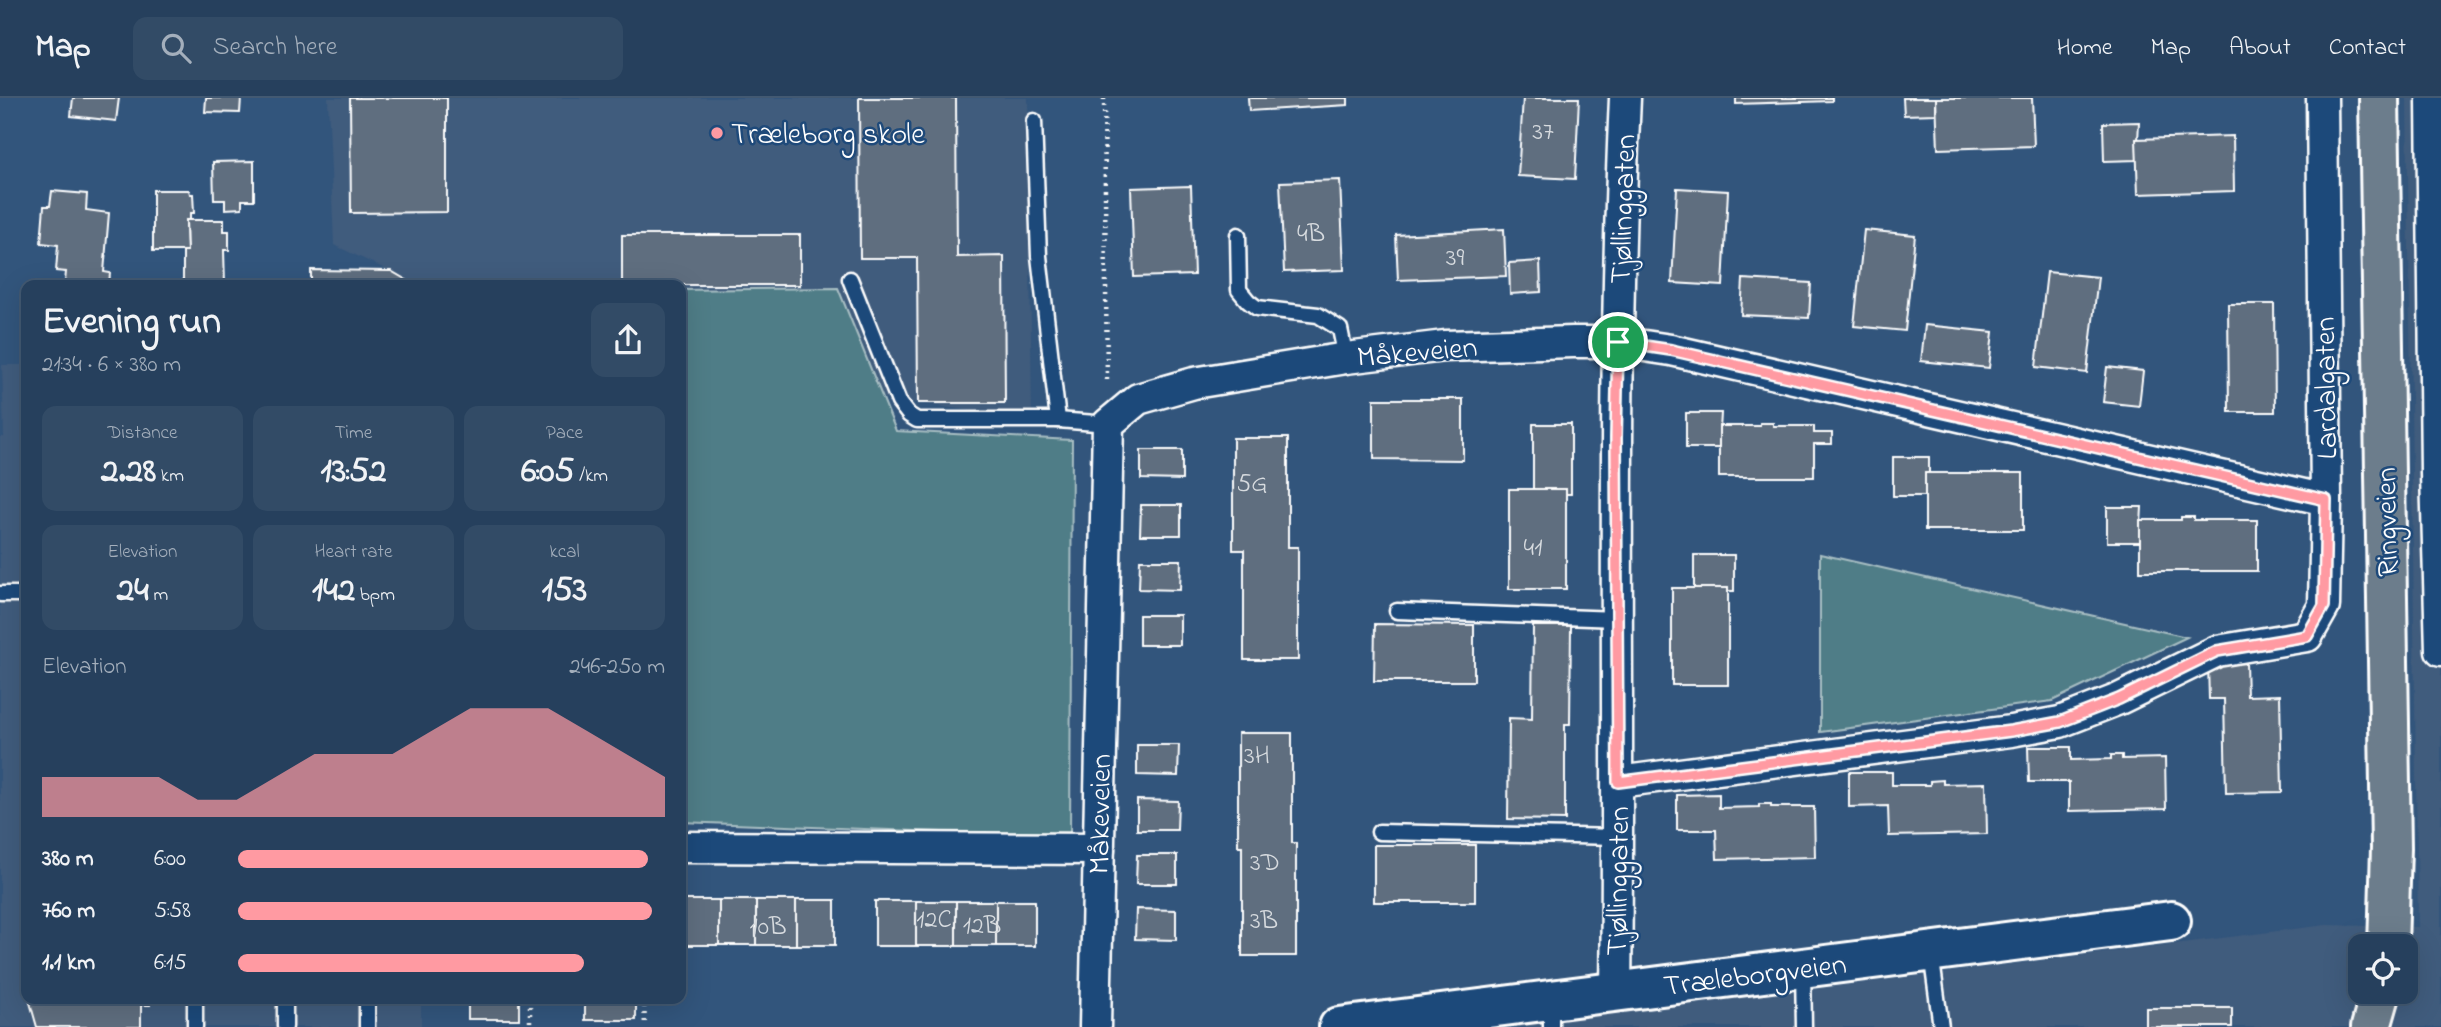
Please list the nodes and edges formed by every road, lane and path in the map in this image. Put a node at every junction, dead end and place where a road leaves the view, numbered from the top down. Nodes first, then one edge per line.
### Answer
1 (1104, 98) edge
2 (1625, 98) edge
3 (2379, 98) edge
4 (2432, 98) edge
5 (2314, 100) edge
6 (1034, 121) dead end
7 (1238, 235) dead end
8 (850, 279) dead end
9 (1618, 342) junction
10 (1346, 358) junction
11 (1058, 420) junction
12 (1108, 424) junction
13 (2326, 500) junction
14 (0, 594) edge
15 (21, 594) edge
16 (1397, 611) dead end
17 (1617, 619) junction
18 (2441, 650) edge
19 (1618, 782) junction
20 (1380, 832) dead end
21 (1618, 837) junction
22 (686, 847) edge
23 (1099, 849) junction
24 (2171, 921) dead end
25 (2388, 934) edge
26 (1931, 952) junction
27 (1803, 968) junction
28 (1616, 992) junction
29 (195, 1004) edge
30 (285, 1004) edge
31 (367, 1004) edge
32 (530, 1004) edge
33 (645, 1004) edge
34 (2378, 1004) edge
35 (2392, 1004) edge
36 (1551, 1014) edge
37 (195, 1027) edge
38 (285, 1027) edge
39 (367, 1027) edge
40 (530, 1027) edge
41 (645, 1027) edge
42 (1095, 1027) edge
43 (1339, 1027) edge
44 (1804, 1027) edge
45 (1941, 1027) edge
46 (2371, 1027) edge
47 (2395, 1027) edge

1 - 12 path
2 - 9 street, Tjøllinggaten
3 - 25 main road, Ringveien
4 - 18 street
5 - 13 street, Lardalgaten
6 - 11 lane
7 - 10 lane
8 - 11 lane
9 - 10 street, Måkeveien
9 - 13 street, Måkeveien
9 - 17 street, Tjøllinggaten
10 - 12 street, Måkeveien
11 - 12 lane
12 - 23 street, Måkeveien
13 - 19 street, Lardalgaten
14 - 15 lane
16 - 17 lane
17 - 19 street, Tjøllinggaten
19 - 21 street, Tjøllinggaten
20 - 21 lane
21 - 28 street, Tjøllinggaten
22 - 23 street
23 - 42 street, Måkeveien
24 - 26 street, Træleborgveien
26 - 27 street, Træleborgveien
26 - 45 lane
27 - 28 street, Træleborgveien
27 - 44 lane
28 - 36 street, Træleborgveien
29 - 37 lane
30 - 38 lane
31 - 39 lane
32 - 40 path
33 - 41 path
34 - 46 main road
35 - 47 main road
36 - 43 street, Træleborgveien

